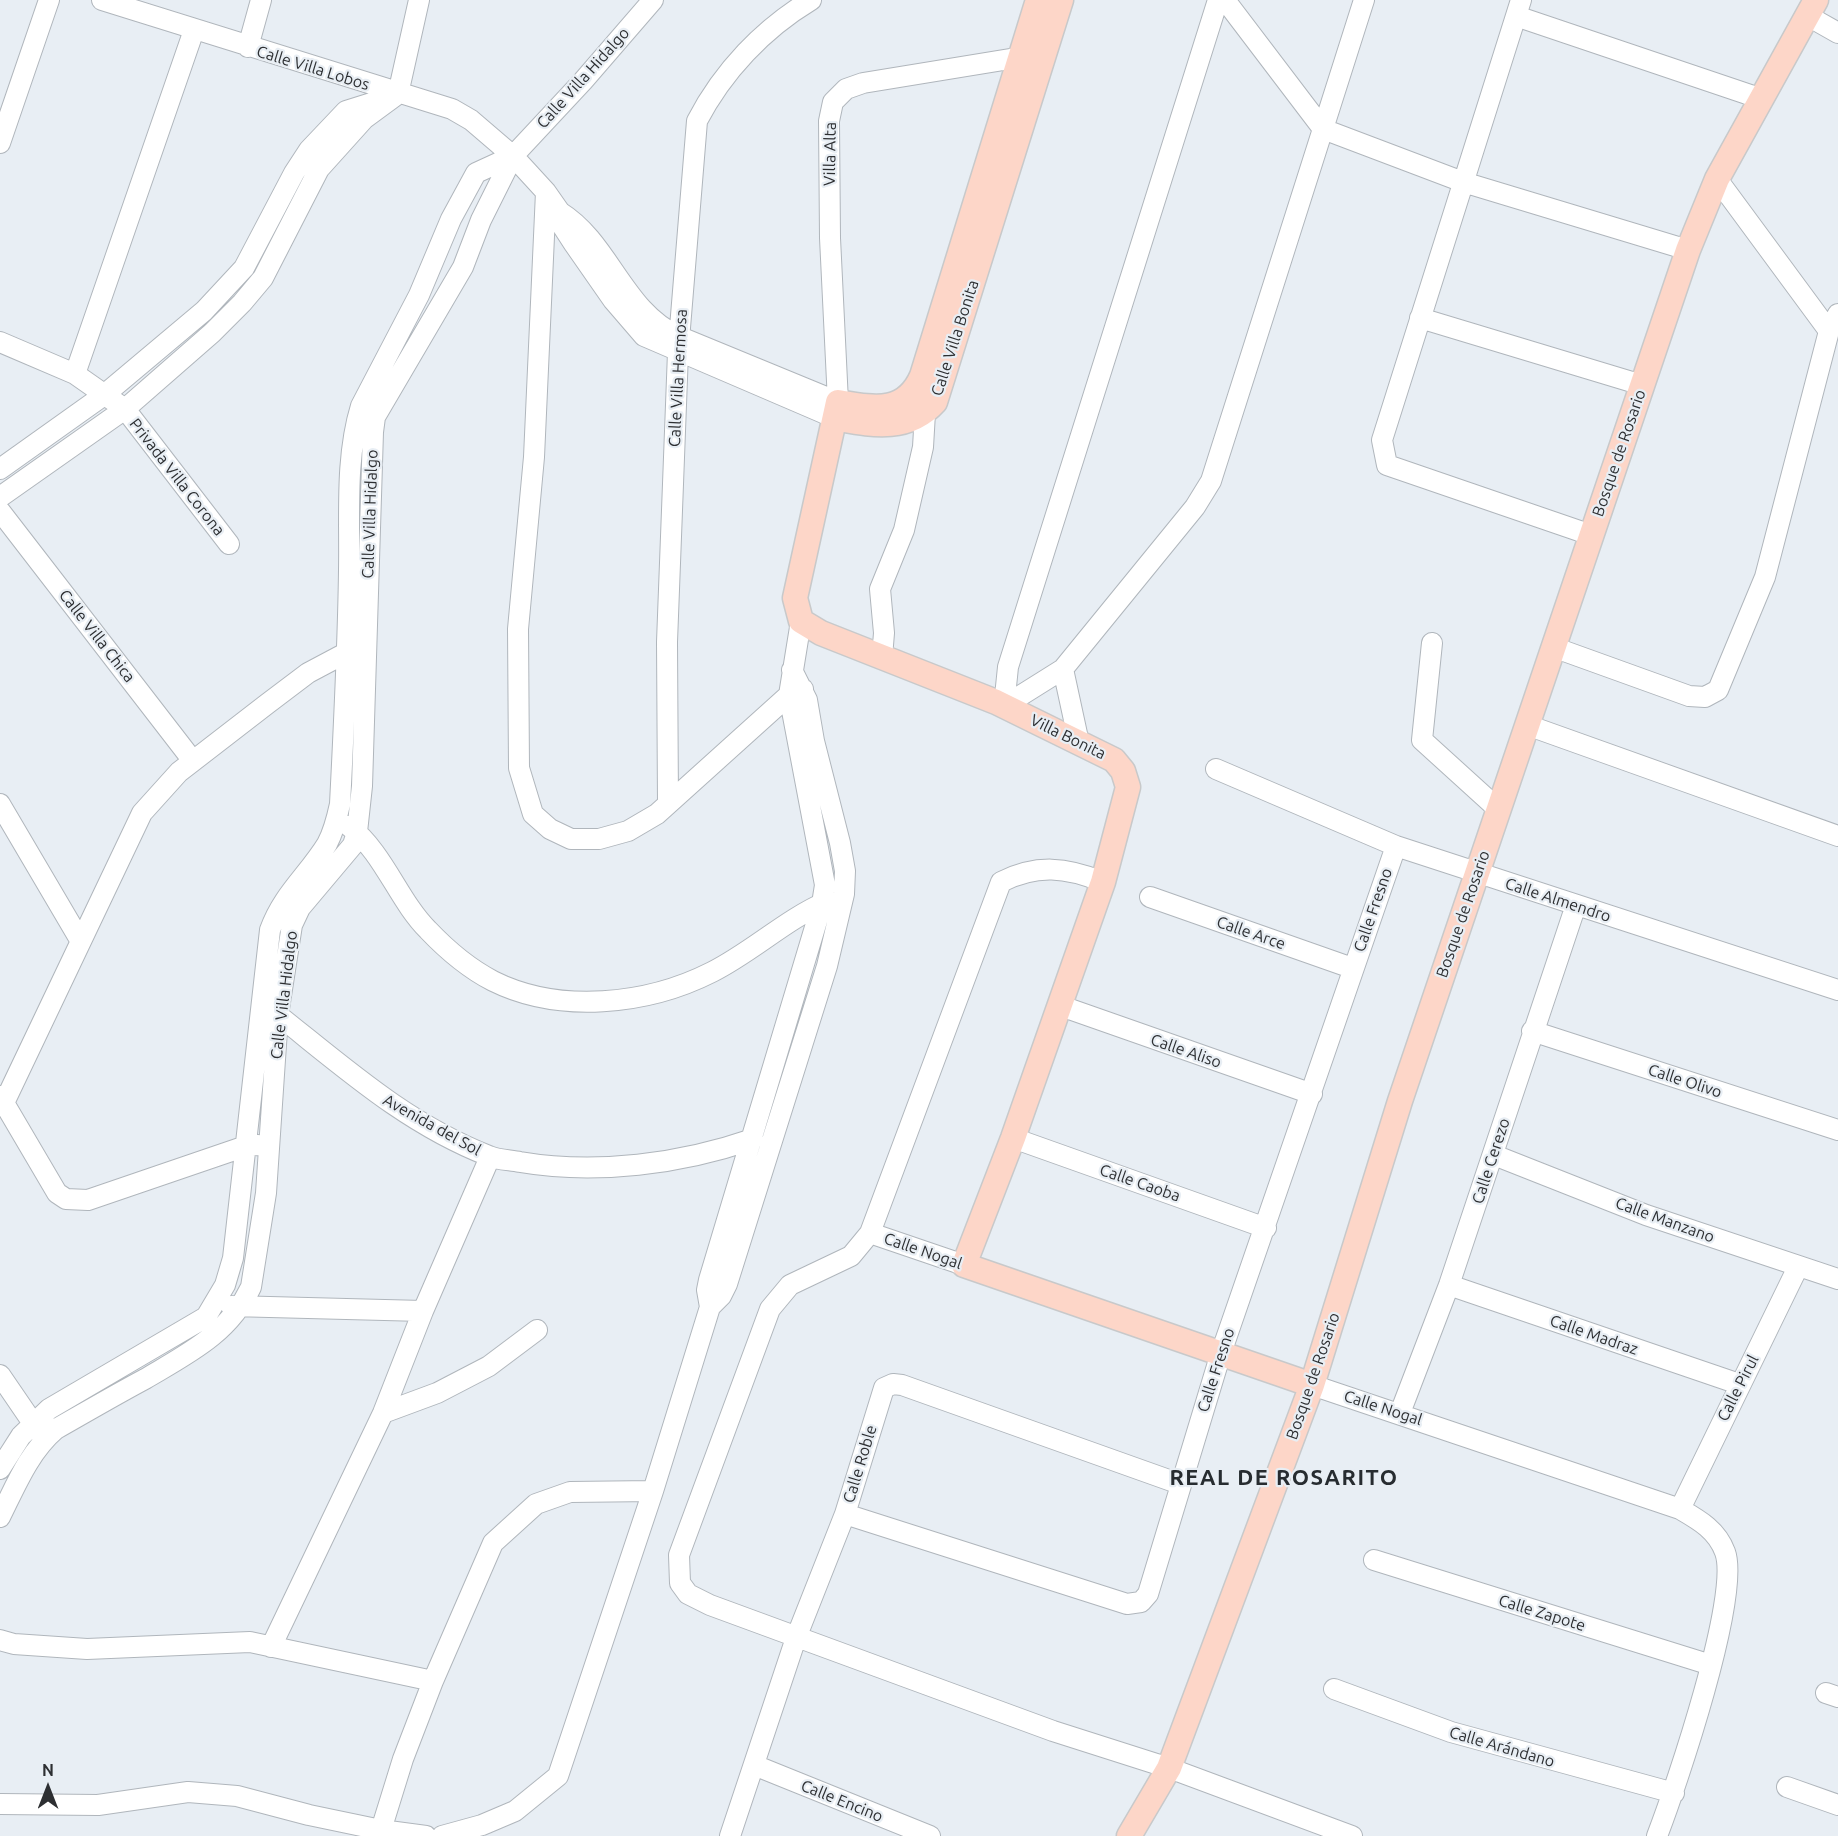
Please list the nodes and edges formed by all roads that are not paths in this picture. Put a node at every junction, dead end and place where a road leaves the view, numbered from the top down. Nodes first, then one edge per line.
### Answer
1 (49, 0) edge
2 (102, 0) edge
3 (261, 0) edge
4 (419, 0) edge
5 (653, 0) edge
6 (811, 0) edge
7 (1038, 0) edge
8 (1061, 0) edge
9 (1218, 0) edge
10 (1225, 0) edge
11 (1364, 0) edge
12 (1519, 8) edge
13 (1812, 8) edge
14 (194, 30) junction
15 (1838, 33) edge
16 (248, 47) junction
17 (1022, 57) junction
18 (398, 94) junction
19 (1762, 99) junction
20 (1323, 129) junction
21 (0, 143) edge
22 (513, 156) junction
23 (1717, 180) junction
24 (1463, 182) junction
25 (546, 192) junction
26 (1688, 249) junction
27 (1420, 318) junction
28 (1833, 323) edge
29 (0, 342) edge
30 (679, 344) junction
31 (75, 374) junction
32 (1642, 385) junction
33 (104, 396) junction
34 (916, 406) junction
35 (125, 409) junction
36 (837, 410) junction
37 (0, 469) edge
38 (0, 496) edge
39 (0, 511) edge
40 (1591, 535) junction
41 (229, 544) dead end
42 (801, 621) junction
43 (1432, 643) dead end
44 (357, 647) junction
45 (1553, 647) junction
46 (882, 657) junction
47 (1063, 669) junction
48 (796, 692) junction
49 (1004, 706) junction
50 (1527, 725) junction
51 (1079, 743) junction
52 (193, 761) junction
53 (1216, 769) dead end
54 (0, 804) edge
55 (668, 804) junction
56 (1498, 810) junction
57 (337, 818) junction
58 (357, 832) junction
59 (1838, 836) edge
60 (1396, 846) junction
61 (1476, 874) junction
62 (1103, 882) junction
63 (844, 894) junction
64 (1150, 897) dead end
65 (822, 904) junction
66 (1576, 905) junction
67 (80, 940) junction
68 (1353, 968) junction
69 (1838, 990) edge
70 (1061, 1006) junction
71 (279, 1015) junction
72 (1532, 1031) junction
73 (1312, 1094) junction
74 (2, 1100) edge
75 (1838, 1130) edge
76 (1013, 1138) junction
77 (753, 1139) junction
78 (270, 1143) junction
79 (246, 1146) junction
80 (1494, 1155) junction
81 (490, 1156) junction
82 (1266, 1228) junction
83 (870, 1233) junction
84 (964, 1265) junction
85 (1798, 1267) junction
86 (1838, 1279) edge
87 (1449, 1285) junction
88 (217, 1302) junction
89 (710, 1306) junction
90 (239, 1308) junction
91 (423, 1311) junction
92 (537, 1330) dead end
93 (1221, 1353) junction
94 (0, 1374) edge
95 (1739, 1384) junction
96 (1312, 1385) junction
97 (383, 1413) junction
98 (1400, 1413) junction
99 (34, 1422) junction
100 (44, 1440) junction
101 (0, 1469) edge
102 (1180, 1484) junction
103 (653, 1491) junction
104 (1680, 1509) junction
105 (845, 1514) junction
106 (0, 1516) edge
107 (1374, 1560) dead end
108 (796, 1638) junction
109 (0, 1640) edge
110 (271, 1647) junction
111 (1711, 1665) junction
112 (433, 1681) junction
113 (1334, 1689) dead end
114 (754, 1765) junction
115 (1169, 1768) junction
116 (1787, 1787) dead end
117 (1674, 1793) junction
118 (0, 1804) edge
119 (1838, 1805) edge
120 (381, 1830) junction
121 (426, 1836) edge
122 (442, 1836) edge
123 (730, 1836) edge
124 (930, 1836) edge
125 (1129, 1836) edge
126 (1352, 1836) edge
127 (1657, 1836) edge

1 - 21 street
2 - 14 street, Calle Villa Lobos
3 - 16 street
4 - 18 street
5 - 22 street, Calle Villa Hidalgo
6 - 30 street, Calle Villa Hermosa
7 - 17 main road, Calle Villa Bonita
8 - 34 main road, Calle Villa Bonita
9 - 49 street
10 - 20 street
11 - 20 street
12 - 19 street
12 - 24 street
13 - 15 street
13 - 19 main road, Bosque de Rosario
14 - 16 street, Calle Villa Lobos
14 - 31 street
16 - 18 street, Calle Villa Lobos
17 - 34 main road, Calle Villa Bonita
17 - 36 street, Villa Alta
18 - 22 street, Calle Villa Lobos
18 - 33 street
18 - 35 street
19 - 23 main road, Bosque de Rosario
20 - 24 street
20 - 47 street
22 - 25 street, Calle Villa Bonita
22 - 44 street, Calle Villa Hidalgo
22 - 44 street, Calle Villa Hidalgo
23 - 26 main road, Bosque de Rosario
23 - 28 street
24 - 26 street
24 - 27 street
25 - 30 street, Calle Villa Bonita
25 - 55 street
26 - 32 main road, Bosque de Rosario
27 - 32 street
27 - 40 street
28 - 45 street
29 - 31 street
30 - 36 street, Calle Villa Bonita
30 - 55 street, Calle Villa Hermosa
31 - 33 street
32 - 40 main road, Bosque de Rosario
33 - 35 street
33 - 37 street
34 - 36 main road, Calle Villa Bonita
34 - 46 street
35 - 38 street
35 - 41 street, Privada Villa Corona
36 - 42 main road
39 - 52 street, Calle Villa Chica
40 - 45 main road, Bosque de Rosario
42 - 46 main road, Villa Bonita
42 - 48 street
43 - 56 street
44 - 52 street
44 - 57 street, Calle Villa Hidalgo
44 - 58 street, Calle Villa Hidalgo
45 - 50 main road, Bosque de Rosario
46 - 49 main road, Villa Bonita
47 - 49 street
47 - 51 street
48 - 55 street
48 - 63 street
48 - 65 street
49 - 51 main road, Villa Bonita
50 - 56 main road, Bosque de Rosario
50 - 59 street
51 - 62 main road, Villa Bonita
52 - 67 street
53 - 60 street, Calle Almendro
54 - 67 street
56 - 61 main road, Bosque de Rosario
57 - 58 street
57 - 79 street, Calle Villa Hidalgo
58 - 65 street
58 - 71 street, Calle Villa Hidalgo
60 - 61 street, Calle Almendro
60 - 68 street, Calle Fresno
61 - 66 street, Calle Almendro
61 - 96 main road, Bosque de Rosario
62 - 70 main road, Villa Bonita
62 - 83 street
63 - 65 street
63 - 89 street
64 - 68 street, Calle Arce
65 - 77 street
66 - 69 street, Calle Almendro
66 - 72 street, Calle Cerezo
67 - 74 street
68 - 73 street, Calle Fresno
70 - 73 street, Calle Aliso
70 - 76 main road, Villa Bonita
71 - 78 street, Calle Villa Hidalgo
71 - 81 street, Avenida del Sol
72 - 75 street, Calle Olivo
72 - 80 street, Calle Cerezo
73 - 82 street, Calle Fresno
74 - 79 street
76 - 82 street, Calle Caoba
76 - 84 main road, Villa Bonita
77 - 81 street, Avenida del Sol
77 - 89 street
78 - 79 street
78 - 90 street, Calle Villa Hidalgo
79 - 88 street, Calle Villa Hidalgo
80 - 85 street, Calle Manzano
80 - 87 street, Calle Cerezo
81 - 91 street
82 - 93 street, Calle Fresno
83 - 84 street, Calle Nogal
83 - 108 street, Calle Nogal
84 - 93 main road, Calle Nogal
85 - 86 street, Calle Manzano
85 - 95 street, Calle Pirul
87 - 95 street, Calle Madraz
87 - 98 street, Calle Cerezo
88 - 90 street
88 - 99 street, Calle Villa Hidalgo
89 - 103 street
90 - 91 street
90 - 100 street, Calle Villa Hidalgo
91 - 97 street
92 - 97 street
93 - 96 main road, Calle Nogal
93 - 102 street, Calle Fresno
94 - 99 street
95 - 104 street, Calle Pirul
96 - 98 street, Calle Nogal
96 - 115 main road, Bosque de Rosario
97 - 110 street
98 - 104 street, Calle Nogal
99 - 100 street
99 - 101 street, Calle Villa Hidalgo
100 - 106 street, Calle Villa Hidalgo
102 - 105 street, Calle Fresno
102 - 105 street, Calle Roble
103 - 112 street
103 - 122 street
104 - 111 street, Calle Nogal
105 - 108 street, Calle Roble
107 - 111 street, Calle Zapote
108 - 114 street, Calle Roble
108 - 115 street, Calle Nogal
109 - 110 street
110 - 112 street
111 - 117 street, Calle Nogal
112 - 120 street
113 - 117 street, Calle Arándano
114 - 123 street, Calle Roble
114 - 124 street, Calle Encino
115 - 125 main road, Bosque de Rosario
115 - 126 street, Calle Nogal
116 - 119 street
117 - 127 street, Calle Nogal
118 - 120 street
120 - 121 street

